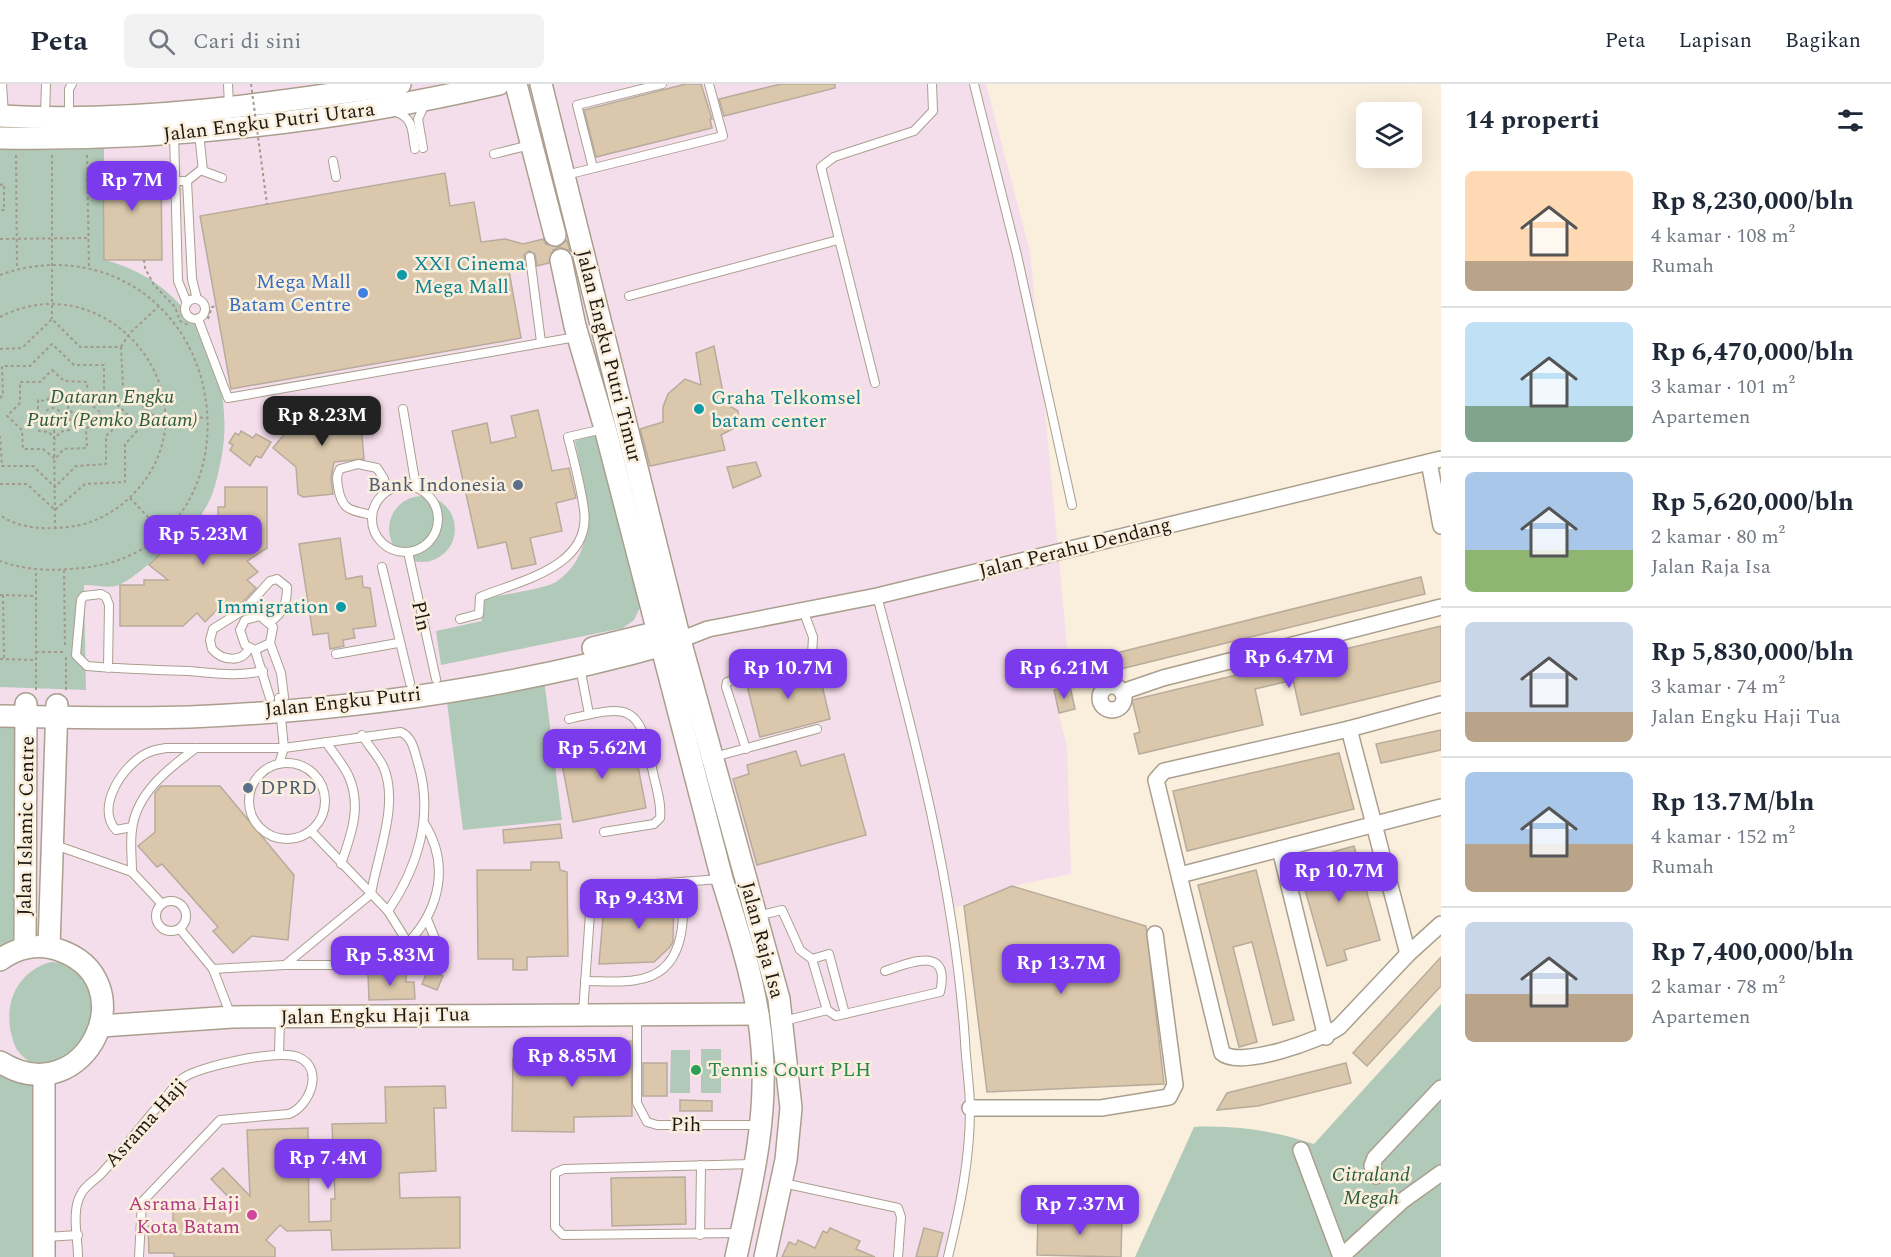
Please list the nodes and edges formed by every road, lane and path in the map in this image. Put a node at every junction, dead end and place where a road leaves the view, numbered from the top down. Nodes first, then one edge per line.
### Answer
1 (46, 84) edge
2 (72, 84) edge
3 (228, 84) edge
4 (251, 84) edge
5 (400, 84) edge
6 (499, 84) edge
7 (516, 84) edge
8 (541, 84) edge
9 (662, 84) edge
10 (709, 84) edge
11 (932, 84) edge
12 (974, 84) edge
13 (4, 86) edge
14 (428, 100) junction
15 (229, 108) junction
16 (381, 108) junction
17 (2, 116) edge
18 (56, 129) junction
19 (200, 133) junction
20 (174, 135) junction
21 (8, 143) edge
22 (530, 145) junction
23 (87, 149) dead end
24 (494, 154) dead end
25 (333, 162) dead end
26 (593, 168) junction
27 (202, 169) junction
28 (564, 176) junction
29 (336, 177) dead end
30 (222, 178) dead end
31 (175, 181) junction
32 (188, 181) junction
33 (0, 184) edge
34 (267, 204) dead end
35 (0, 210) edge
36 (555, 235) dead end
37 (52, 238) junction
38 (88, 238) junction
39 (0, 239) edge
40 (16, 239) junction
41 (838, 240) junction
42 (530, 257) dead end
43 (561, 260) dead end
44 (52, 265) junction
45 (89, 268) junction
46 (17, 269) junction
47 (0, 275) edge
48 (629, 296) dead end
49 (197, 299) junction
50 (188, 303) junction
51 (51, 304) junction
52 (159, 306) junction
53 (0, 317) edge
54 (52, 319) junction
55 (198, 319) junction
56 (129, 334) junction
57 (579, 337) junction
58 (541, 342) junction
59 (121, 347) junction
60 (0, 349) edge
61 (876, 384) dead end
62 (0, 398) edge
63 (403, 409) dead end
64 (152, 415) junction
65 (165, 418) junction
66 (208, 418) junction
67 (54, 424) junction
68 (605, 428) junction
69 (0, 436) edge
70 (55, 439) junction
71 (55, 459) junction
72 (1435, 461) edge
73 (0, 484) edge
74 (55, 487) junction
75 (416, 487) junction
76 (385, 492) junction
77 (130, 498) junction
78 (1072, 506) dead end
79 (55, 510) junction
80 (0, 515) edge
81 (372, 515) junction
82 (1441, 526) edge
83 (55, 528) junction
84 (163, 533) junction
85 (408, 552) junction
86 (0, 561) edge
87 (382, 567) dead end
88 (36, 570) junction
89 (64, 570) junction
90 (2, 595) edge
91 (36, 596) junction
92 (877, 596) junction
93 (1441, 607) edge
94 (803, 610) junction
95 (460, 618) dead end
96 (270, 622) junction
97 (669, 636) junction
98 (270, 643) junction
99 (398, 644) junction
100 (252, 649) junction
101 (36, 652) junction
102 (66, 652) junction
103 (336, 654) dead end
104 (2, 660) edge
105 (36, 660) junction
106 (580, 665) junction
107 (108, 668) junction
108 (262, 671) junction
109 (436, 679) junction
110 (410, 683) junction
111 (1122, 692) dead end
112 (278, 701) junction
113 (0, 704) edge
114 (1441, 704) edge
115 (45, 709) junction
116 (589, 714) junction
117 (0, 716) edge
118 (569, 718) dead end
119 (816, 729) dead end
120 (1349, 729) junction
121 (362, 735) junction
122 (326, 742) junction
123 (196, 748) junction
124 (284, 748) junction
125 (746, 749) junction
126 (712, 758) junction
127 (279, 764) junction
128 (1441, 807) edge
129 (424, 823) junction
130 (1374, 825) junction
131 (132, 828) junction
132 (311, 831) junction
133 (604, 832) dead end
134 (55, 845) junction
135 (1280, 849) junction
136 (341, 864) junction
137 (132, 872) junction
138 (1180, 875) junction
139 (722, 879) junction
140 (683, 884) junction
141 (371, 894) junction
142 (162, 904) junction
143 (387, 912) junction
144 (756, 916) junction
145 (427, 919) junction
146 (1441, 924) edge
147 (180, 929) junction
148 (1155, 934) dead end
149 (408, 943) junction
150 (49, 947) junction
151 (25, 948) junction
152 (1408, 954) junction
153 (442, 956) dead end
154 (812, 959) junction
155 (0, 960) edge
156 (285, 965) junction
157 (213, 969) junction
158 (885, 971) dead end
159 (585, 981) junction
160 (826, 1010) junction
161 (583, 1014) junction
162 (758, 1014) junction
163 (845, 1014) junction
164 (637, 1016) junction
165 (232, 1017) junction
166 (280, 1018) junction
167 (782, 1022) junction
168 (101, 1026) junction
169 (1326, 1037) junction
170 (279, 1055) junction
171 (0, 1062) edge
172 (44, 1075) junction
173 (1441, 1088) edge
174 (970, 1108) junction
175 (762, 1125) junction
176 (1301, 1150) dead end
177 (755, 1164) junction
178 (701, 1165) junction
179 (1441, 1173) edge
180 (1376, 1176) dead end
181 (781, 1183) junction
182 (741, 1233) junction
183 (78, 1235) junction
184 (700, 1235) junction
185 (43, 1247) edge
186 (78, 1257) edge
187 (139, 1257) edge
188 (736, 1257) edge
189 (765, 1257) edge
190 (898, 1257) edge
191 (948, 1257) edge
192 (1341, 1257) edge

1 - 18 lane
2 - 18 lane
3 - 15 lane
4 - 34 path, bridge
5 - 15 main road, Jalan Engku Putri Utara
6 - 14 main road, Jalan Engku Putri Utara
7 - 22 main road, Jalan Engku Putri Timur
8 - 28 main road, Jalan Engku Putri Timur
9 - 26 lane
10 - 26 lane
11 - 41 lane
12 - 78 lane
13 - 17 lane
14 - 16 main road, Jalan Engku Putri Utara
14 - 16 lane
15 - 18 main road, Jalan Engku Putri Utara
16 - 19 main road, Jalan Engku Putri Utara
17 - 18 main road, Jalan Engku Putri Utara
18 - 20 main road, Jalan Engku Putri Utara
18 - 21 main road, Jalan Engku Putri Utara
18 - 37 path
19 - 20 main road, Jalan Engku Putri Utara
19 - 27 lane
20 - 31 lane
21 - 40 path
22 - 24 lane
22 - 36 main road, Jalan Engku Putri Timur
23 - 38 path
25 - 29 lane
26 - 28 lane
27 - 30 lane
27 - 32 lane
28 - 97 main road, Jalan Engku Putri Timur
31 - 32 lane
31 - 50 lane
32 - 49 lane
33 - 35 path
37 - 38 path
37 - 40 path
37 - 44 path
38 - 45 path
39 - 40 path
40 - 46 path
41 - 48 lane
41 - 61 lane
42 - 58 lane
43 - 57 main road, Jalan Engku Putri Timur
44 - 45 path
44 - 46 path
44 - 51 path
45 - 52 path
46 - 47 path
49 - 50 lane
49 - 55 lane
50 - 55 lane
51 - 53 path
51 - 54 path
51 - 56 path
52 - 56 path
52 - 66 path
54 - 59 path
54 - 60 path
55 - 58 lane
56 - 59 path
56 - 65 path
57 - 58 lane
57 - 68 main road, Jalan Engku Putri Timur
59 - 64 path
62 - 74 path
63 - 75 lane
64 - 65 path
64 - 79 path
65 - 66 path
65 - 77 path
66 - 84 path
67 - 67 path
67 - 70 path
68 - 95 lane
68 - 97 main road, Jalan Engku Putri Timur
69 - 74 path
70 - 70 path
70 - 71 path
71 - 71 path
71 - 74 path
72 - 82 street
72 - 92 street, Jalan Perahu Dendang
73 - 79 path
74 - 79 path
75 - 76 lane
75 - 85 lane
76 - 81 lane
76 - 81 lane
77 - 83 path
77 - 84 path
79 - 83 path
80 - 83 path
81 - 85 lane
84 - 89 path
85 - 109 lane, Pln
86 - 88 path
87 - 99 lane
88 - 89 path
88 - 91 path
89 - 102 path
90 - 91 path
90 - 104 path
91 - 101 path
92 - 94 street, Jalan Perahu Dendang
92 - 174 lane
93 - 111 street
94 - 97 street, Jalan Perahu Dendang
94 - 125 lane
96 - 98 lane
96 - 100 lane
96 - 100 lane
97 - 106 main road, Jalan Engku Putri
97 - 109 main road, Jalan Engku Putri
97 - 126 main road, Jalan Raja Isa
97 - 139 main road, Jalan Raja Isa
98 - 100 lane
98 - 112 lane
99 - 103 lane
99 - 110 lane
100 - 108 lane
101 - 102 path
101 - 105 path
102 - 115 path
104 - 105 path
105 - 115 path
106 - 112 main road, Jalan Engku Putri
106 - 116 lane
107 - 107 lane
107 - 108 lane
108 - 112 lane
109 - 110 main road, Jalan Engku Putri
110 - 112 main road, Jalan Engku Putri
112 - 115 main road, Jalan Engku Putri
112 - 124 lane
113 - 115 main road, Jalan Engku Putri
114 - 120 street
115 - 117 main road, Jalan Engku Putri
115 - 134 main road, Jalan Islamic Centre
115 - 151 main road, Jalan Islamic Centre
116 - 118 lane
116 - 133 lane
119 - 125 lane
120 - 130 street
120 - 138 street
121 - 122 lane
121 - 129 lane
121 - 141 lane
122 - 124 lane
122 - 136 lane
123 - 124 lane
123 - 131 lane
123 - 131 lane
124 - 127 lane
125 - 126 lane
126 - 144 main road, Jalan Raja Isa
127 - 132 lane
127 - 132 lane
128 - 130 street
129 - 143 lane
129 - 145 lane
130 - 135 street
130 - 152 street
131 - 137 lane
132 - 136 lane
134 - 137 lane
134 - 150 main road, Jalan Islamic Centre
135 - 138 street
135 - 169 street
136 - 141 lane
137 - 142 lane
138 - 169 street
139 - 140 lane
139 - 162 main road, Jalan Raja Isa
140 - 159 lane
140 - 159 lane
141 - 143 lane
141 - 156 lane
142 - 147 lane
142 - 147 lane
143 - 149 lane
144 - 154 lane
144 - 167 main road, Jalan Raja Isa
145 - 149 lane
145 - 153 lane
146 - 152 street
147 - 157 lane
148 - 174 street
149 - 156 lane
150 - 151 main road
150 - 168 main road
151 - 155 main road
152 - 169 street
154 - 160 lane
154 - 163 lane
156 - 157 lane
157 - 165 lane
158 - 163 lane
159 - 161 lane
160 - 163 lane
160 - 167 lane
161 - 164 main road, Jalan Engku Haji Tua
161 - 166 main road, Jalan Engku Haji Tua
162 - 164 main road, Jalan Engku Haji Tua
162 - 175 main road, Jalan Raja Isa
164 - 175 lane, Pih
165 - 166 main road, Jalan Engku Haji Tua
165 - 168 main road, Jalan Engku Haji Tua
166 - 170 lane
167 - 181 main road, Jalan Raja Isa
168 - 172 main road
170 - 183 lane, Asrama Haji
170 - 187 lane
171 - 172 main road
172 - 185 main road
173 - 180 street
174 - 191 lane
175 - 177 main road, Jalan Raja Isa
176 - 192 street
177 - 178 lane
177 - 182 main road, Jalan Raja Isa
178 - 184 lane
178 - 184 lane
179 - 192 street
181 - 189 main road, Jalan Raja Isa
181 - 190 lane
182 - 184 lane
182 - 188 main road, Jalan Raja Isa
183 - 185 lane
183 - 186 lane, Asrama Haji

